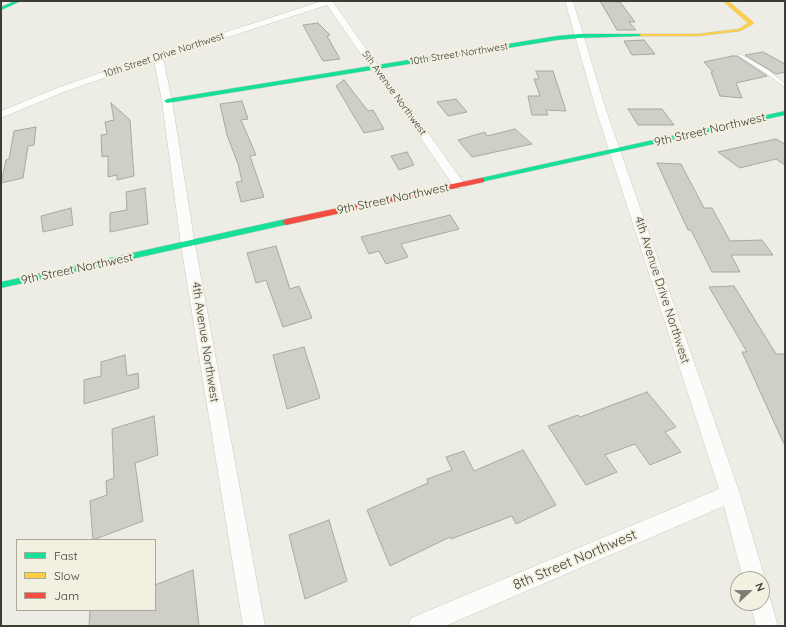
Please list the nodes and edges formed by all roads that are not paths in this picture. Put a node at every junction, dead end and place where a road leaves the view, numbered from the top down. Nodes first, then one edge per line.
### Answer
1 (19, 1) edge
2 (329, 1) edge
3 (569, 1) edge
4 (725, 1) edge
5 (1, 8) edge
6 (579, 36) junction
7 (740, 55) dead end
8 (158, 58) junction
9 (375, 68) junction
10 (785, 86) edge
11 (167, 101) junction
12 (785, 113) edge
13 (1, 115) edge
14 (615, 151) junction
15 (459, 185) junction
16 (188, 245) junction
17 (1, 284) edge
18 (730, 494) junction
19 (752, 571) edge
20 (763, 611) edge
21 (254, 626) edge
22 (419, 626) edge
23 (767, 626) edge

1 - 5 street
2 - 8 street, 10th Street Drive Northwest
2 - 9 street, 5th Avenue Northwest
3 - 6 street, 4th Avenue Drive Northwest
4 - 6 street, 10th Street Northwest
6 - 9 street, 10th Street Northwest
6 - 14 street, 4th Avenue Drive Northwest
7 - 10 lane
8 - 11 street, 4th Avenue Northwest
8 - 13 street, 10th Street Drive Northwest
9 - 11 street, 10th Street Northwest
9 - 15 street, 5th Avenue Northwest
11 - 16 street, 4th Avenue Northwest
12 - 14 street, 9th Street Northwest
14 - 15 street, 9th Street Northwest
14 - 18 street, 4th Avenue Drive Northwest
15 - 16 street, 9th Street Northwest
16 - 17 street, 9th Street Northwest
16 - 21 street, 4th Avenue Northwest
18 - 19 street, 4th Avenue Drive Northwest
18 - 22 street, 8th Street Northwest
20 - 23 street

